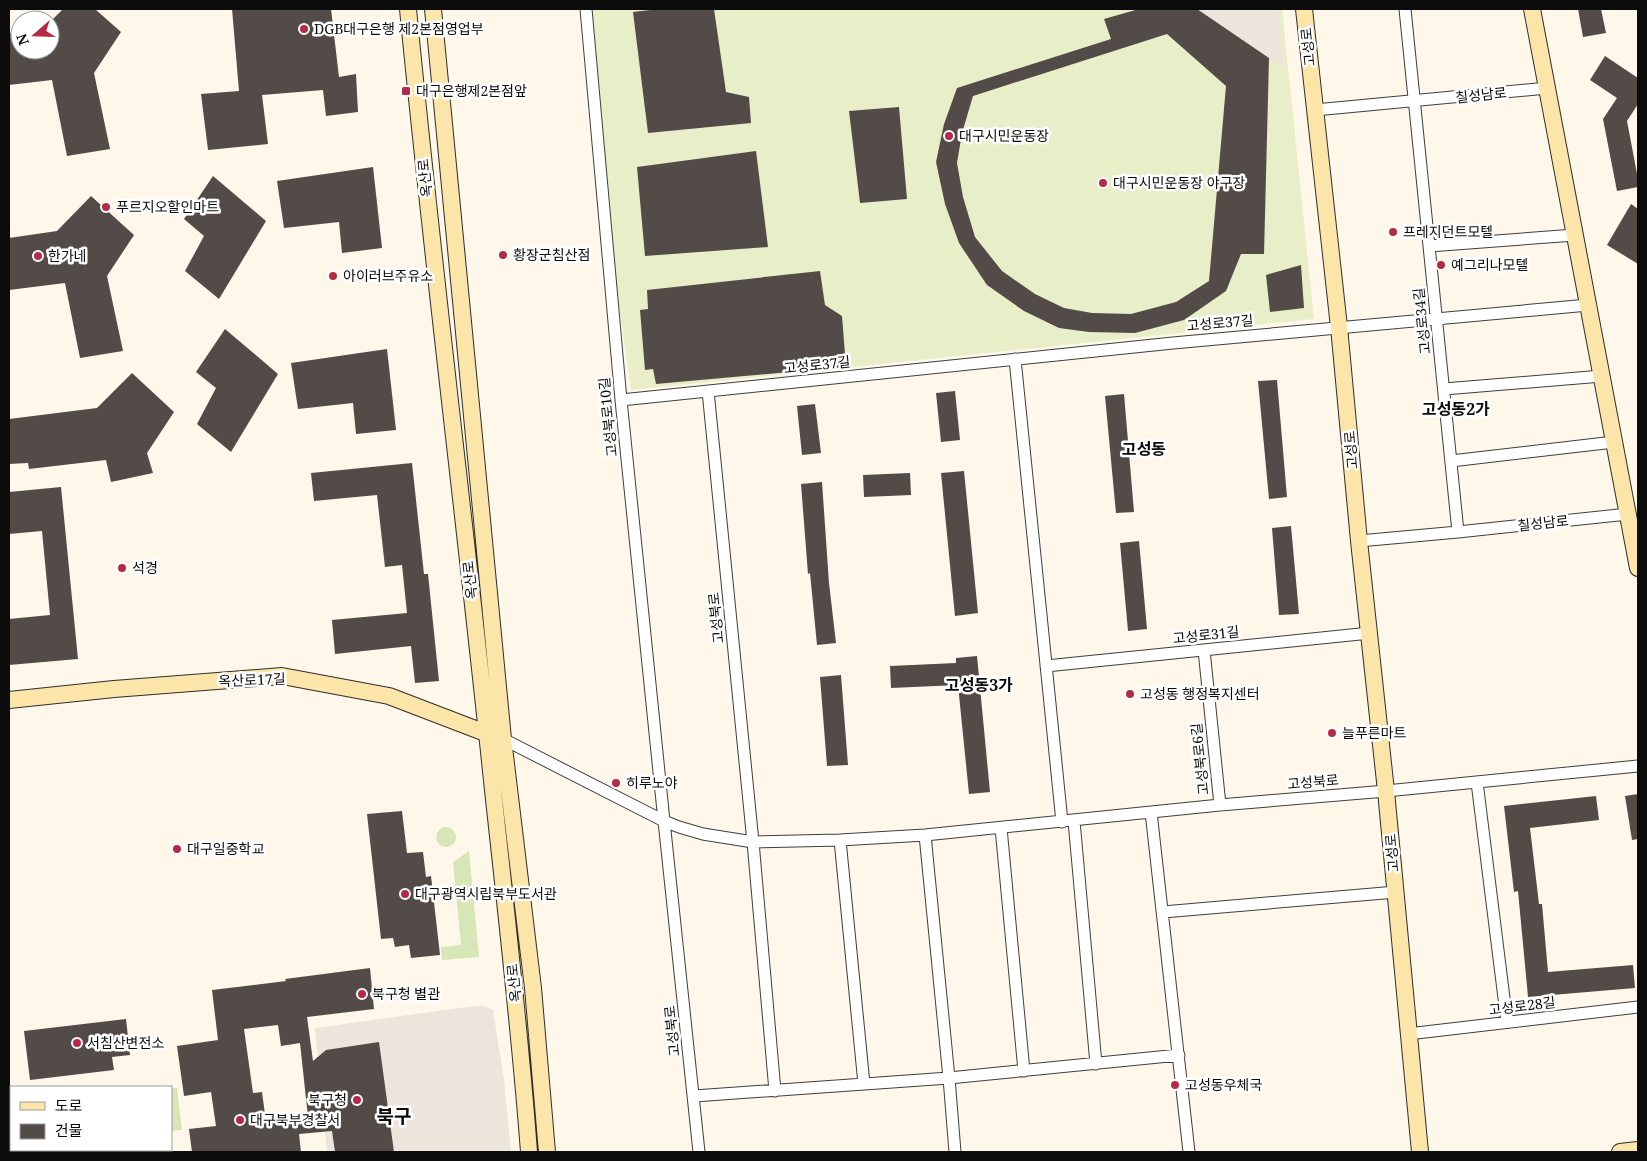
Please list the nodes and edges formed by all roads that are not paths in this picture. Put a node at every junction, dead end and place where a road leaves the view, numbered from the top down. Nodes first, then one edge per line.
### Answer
1 (408, 9) edge
2 (432, 9) edge
3 (586, 9) edge
4 (1304, 9) edge
5 (1405, 9) edge
6 (1532, 9) edge
7 (1547, 88) junction
8 (1414, 102) junction
9 (1315, 110) junction
10 (1575, 235) junction
11 (1429, 246) junction
12 (1588, 305) junction
13 (1437, 320) junction
14 (1339, 327) junction
15 (1015, 359) junction
16 (1602, 376) junction
17 (1444, 389) junction
18 (708, 391) junction
19 (621, 400) junction
20 (1614, 442) junction
21 (1451, 461) junction
22 (1628, 514) junction
23 (1458, 532) junction
24 (1359, 541) junction
25 (1638, 568) edge
26 (1370, 633) junction
27 (1204, 650) junction
28 (1046, 666) junction
29 (9, 700) edge
30 (495, 737) junction
31 (1638, 766) edge
32 (1477, 782) junction
33 (1386, 791) junction
34 (1220, 805) junction
35 (1151, 812) junction
36 (664, 821) junction
37 (1068, 821) junction
38 (1001, 828) junction
39 (925, 835) junction
40 (840, 840) junction
41 (752, 842) junction
42 (1396, 892) junction
43 (1163, 912) junction
44 (1638, 1007) edge
45 (1507, 1022) junction
46 (1408, 1034) junction
47 (1179, 1055) junction
48 (1096, 1064) junction
49 (1024, 1071) junction
50 (950, 1078) junction
51 (864, 1084) junction
52 (775, 1091) junction
53 (694, 1096) junction
54 (1638, 1150) edge
55 (529, 1152) edge
56 (547, 1152) edge
57 (699, 1152) edge
58 (955, 1152) edge
59 (1189, 1152) edge
60 (1420, 1152) edge
61 (1620, 1152) edge

1 - 30 main road, 옥산로
2 - 30 main road, 옥산로
3 - 19 street, 고성북로10길
4 - 9 main road, 고성로
5 - 8 street, 고성로34길
6 - 7 main road
7 - 8 street, 칠성남로
7 - 10 main road
8 - 9 street, 칠성남로
8 - 11 street, 고성로34길
9 - 14 main road, 고성로
10 - 11 street
10 - 12 main road
11 - 13 street, 고성로34길
12 - 13 street
12 - 16 main road
13 - 14 street, 고성로37길
13 - 17 street, 고성로34길
14 - 15 street, 고성로37길
14 - 24 main road, 고성로
15 - 18 street, 고성로37길
15 - 28 street
16 - 17 street
16 - 20 main road
17 - 21 street, 고성로34길
18 - 19 street, 고성로37길
18 - 41 street, 고성북로
19 - 36 street, 고성북로10길
20 - 21 street
20 - 22 main road
21 - 23 street, 고성로34길
22 - 23 street, 칠성남로
22 - 25 main road
23 - 24 street
24 - 26 main road, 고성로
26 - 27 street, 고성로31길
26 - 33 main road, 고성로
27 - 28 street, 고성로31길
27 - 34 street, 고성북로6길
28 - 37 street
29 - 30 main road, 옥산로17길
30 - 36 street, 고성북로
30 - 55 main road, 옥산로
30 - 56 main road, 옥산로
31 - 32 street, 고성북로
32 - 33 street, 고성북로
32 - 45 street
33 - 34 street, 고성북로
33 - 42 main road, 고성로
34 - 35 street, 고성북로
35 - 37 street, 고성북로
35 - 43 street
36 - 41 street, 고성북로
36 - 53 street, 고성북로
37 - 38 street, 고성북로
37 - 48 street
38 - 39 street, 고성북로
38 - 49 street
39 - 40 street, 고성북로
39 - 50 street
40 - 41 street, 고성북로
40 - 51 street
41 - 52 street, 고성북로
42 - 43 street, 고성로
42 - 46 main road, 고성로
43 - 47 street
44 - 45 street, 고성로28길
45 - 46 street, 고성로28길
46 - 60 main road, 고성로
47 - 48 street
47 - 59 street
48 - 49 street
49 - 50 street
50 - 51 street
50 - 58 street
51 - 52 street
52 - 53 street
53 - 57 street, 고성북로
54 - 61 main road

